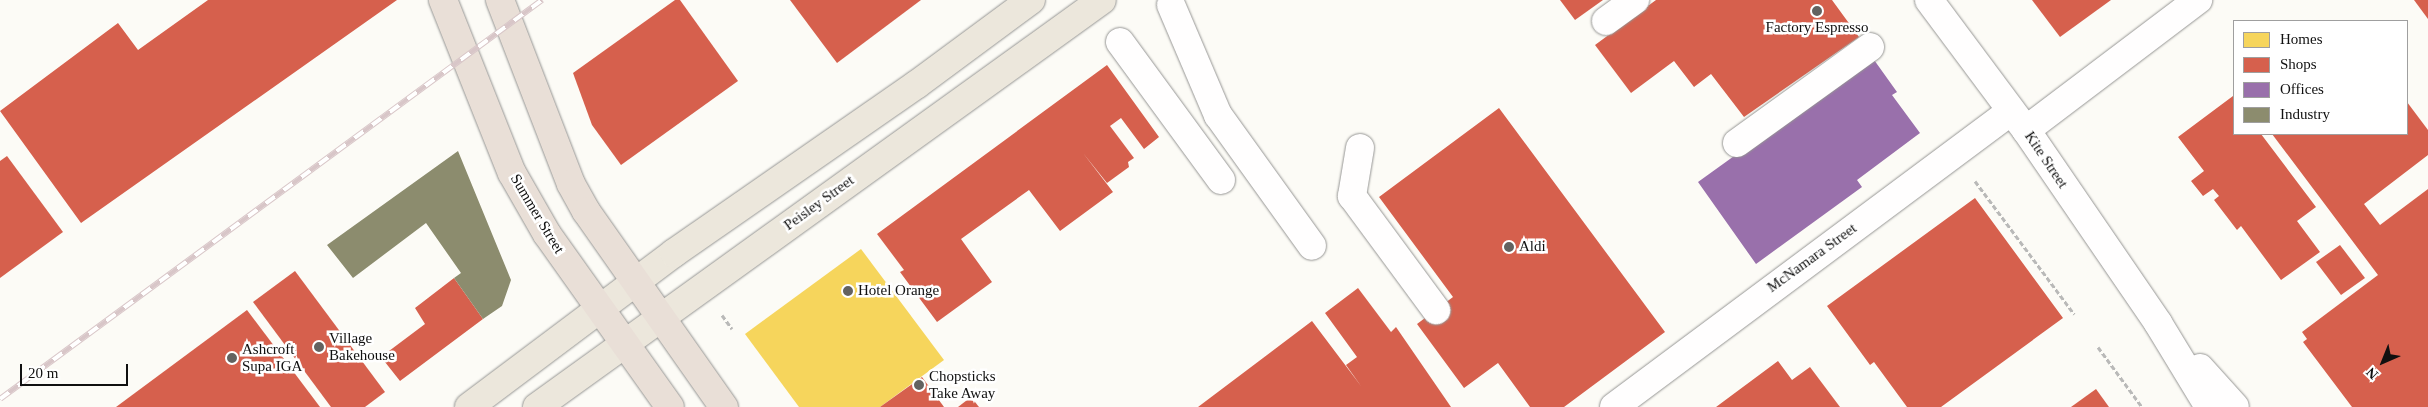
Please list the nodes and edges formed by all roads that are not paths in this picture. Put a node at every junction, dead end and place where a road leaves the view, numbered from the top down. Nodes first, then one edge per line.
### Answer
1 (443, 0) edge
2 (500, 0) edge
3 (1032, 0) edge
4 (1102, 0) edge
5 (1635, 0) edge
6 (1930, 0) edge
7 (2198, 0) edge
8 (1171, 6) dead end
9 (1606, 21) dead end
10 (1120, 42) dead end
11 (1870, 47) dead end
12 (2019, 121) junction
13 (1736, 143) dead end
14 (1360, 148) dead end
15 (1220, 180) dead end
16 (1312, 246) dead end
17 (636, 281) junction
18 (600, 309) junction
19 (1436, 310) dead end
20 (660, 318) junction
21 (2158, 323) junction
22 (625, 344) junction
23 (469, 407) edge
24 (537, 407) edge
25 (670, 407) edge
26 (724, 407) edge
27 (1614, 407) edge
28 (2209, 407) edge
29 (2235, 407) edge

1 - 18 highway, Summer Street
2 - 17 highway
3 - 17 main road
4 - 20 main road, Peisley Street
5 - 9 street
6 - 12 street, Kite Street
7 - 12 street, McNamara Street
8 - 16 street
10 - 15 street
11 - 13 street
12 - 21 street, Kite Street
12 - 27 street, McNamara Street
14 - 19 street
17 - 18 main road
17 - 20 highway
18 - 22 highway, Summer Street
18 - 23 main road
20 - 22 main road, Peisley Street
20 - 26 highway
21 - 28 street, Kite Street
21 - 29 street, Kite Street
22 - 24 main road, Peisley Street
22 - 25 highway, Summer Street

